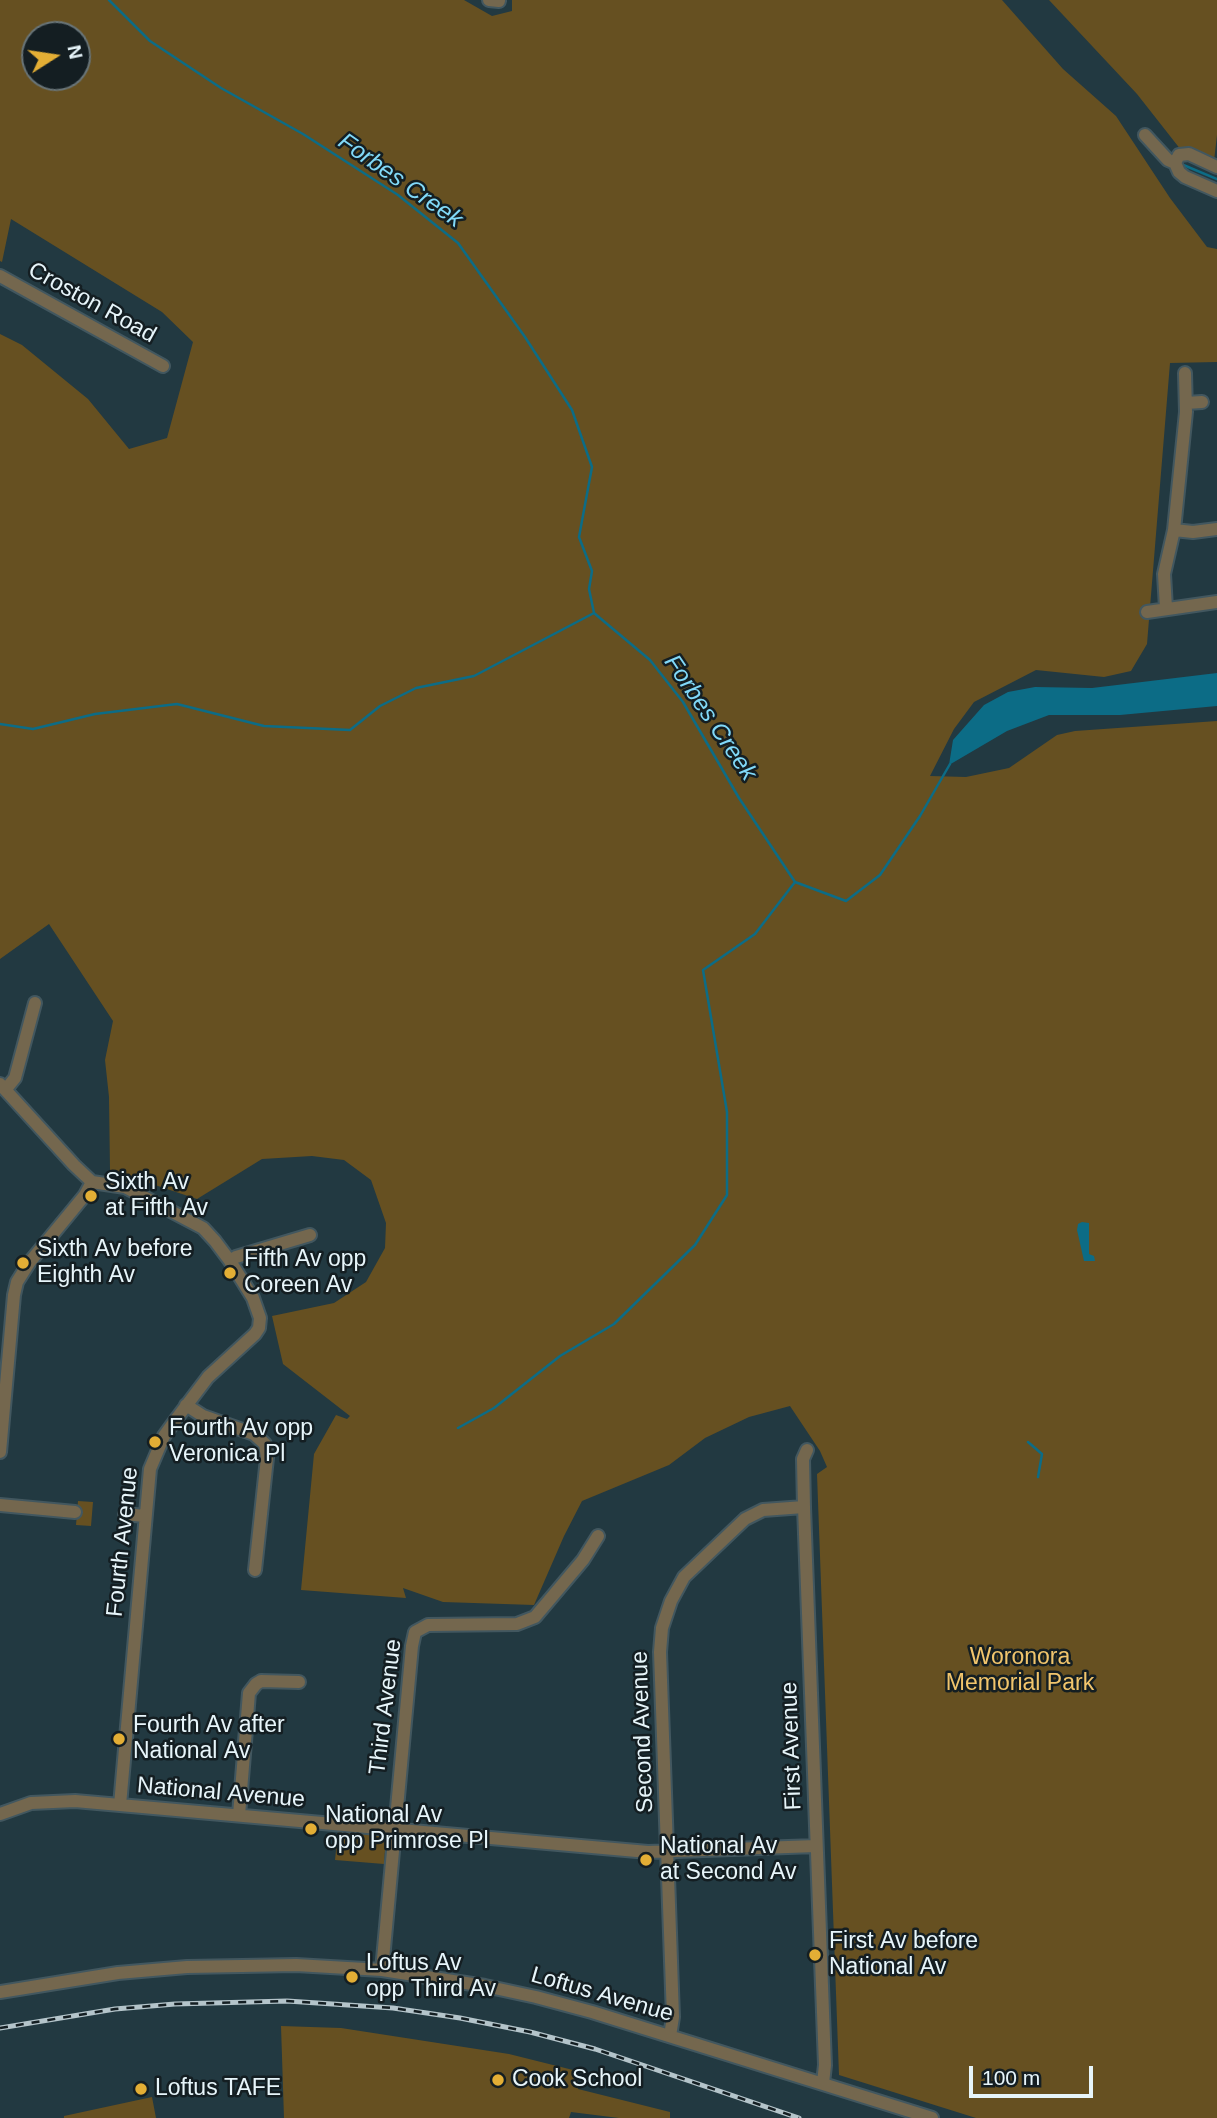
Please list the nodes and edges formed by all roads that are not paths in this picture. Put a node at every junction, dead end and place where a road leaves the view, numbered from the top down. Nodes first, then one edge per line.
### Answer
1 (489, 0) edge
2 (499, 1) edge
3 (1145, 135) dead end
4 (1175, 163) junction
5 (1217, 167) edge
6 (1217, 191) edge
7 (0, 276) edge
8 (163, 366) dead end
9 (1185, 373) dead end
10 (1202, 402) dead end
11 (1186, 403) junction
12 (1217, 529) edge
13 (1174, 530) junction
14 (1217, 601) edge
15 (1167, 608) junction
16 (1147, 612) dead end
17 (35, 1003) dead end
18 (3, 1086) edge
19 (92, 1182) junction
20 (310, 1235) dead end
21 (230, 1261) junction
22 (186, 1405) junction
23 (0, 1451) edge
24 (802, 1455) dead end
25 (0, 1505) edge
26 (804, 1507) junction
27 (75, 1512) dead end
28 (125, 1514) dead end
29 (144, 1516) junction
30 (598, 1536) dead end
31 (255, 1570) dead end
32 (299, 1682) dead end
33 (120, 1805) junction
34 (0, 1814) edge
35 (239, 1815) junction
36 (394, 1830) junction
37 (817, 1846) junction
38 (668, 1852) junction
39 (382, 1970) junction
40 (0, 1992) edge
41 (670, 2036) junction
42 (823, 2083) junction
43 (932, 2118) edge

1 - 2 street
3 - 4 street
4 - 5 street
4 - 6 street
7 - 8 street, Croston Road
9 - 11 street
10 - 11 street
11 - 13 street
12 - 13 street
13 - 15 street
14 - 15 street
15 - 16 street
17 - 18 street
18 - 19 street
19 - 21 street
19 - 23 street
20 - 21 street
21 - 22 street, Fourth Avenue
22 - 29 street, Fourth Avenue
22 - 31 street
24 - 26 street, First Avenue
25 - 27 street
26 - 37 street, First Avenue
26 - 38 street, Second Avenue
28 - 29 street
29 - 33 street, Fourth Avenue
30 - 36 street, Third Avenue
32 - 35 street
33 - 34 street, National Avenue
33 - 35 street, National Avenue
35 - 36 street, National Avenue
36 - 38 street, National Avenue
36 - 39 street, Third Avenue
37 - 38 street, National Avenue
37 - 42 street, First Avenue
38 - 41 street, Second Avenue
39 - 40 street, Loftus Avenue
39 - 41 street, Loftus Avenue
41 - 42 street, Loftus Avenue
42 - 43 street, Loftus Avenue

